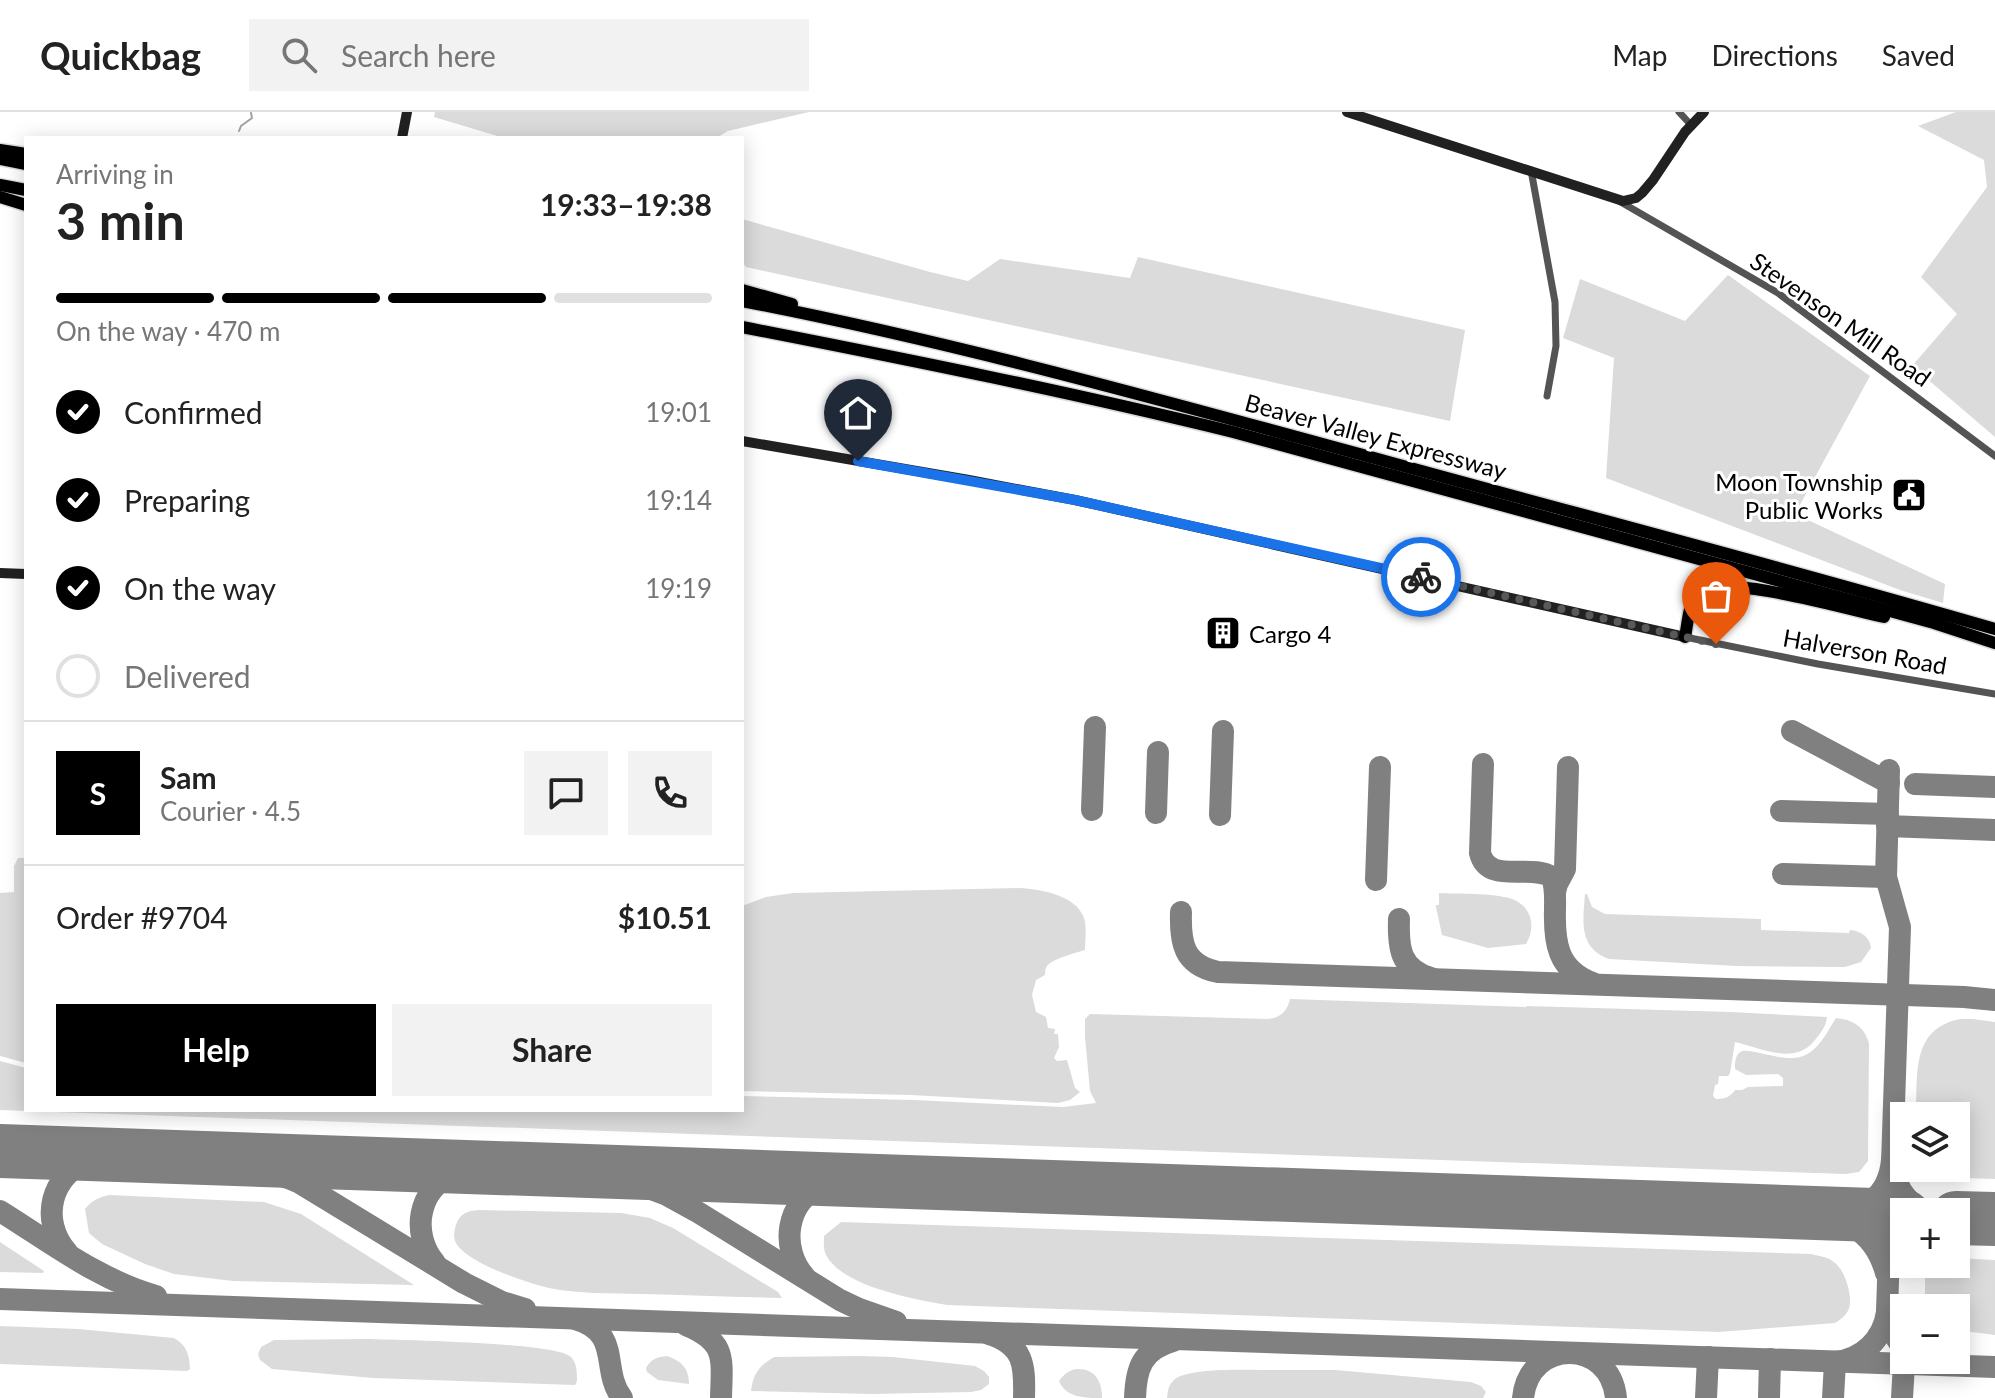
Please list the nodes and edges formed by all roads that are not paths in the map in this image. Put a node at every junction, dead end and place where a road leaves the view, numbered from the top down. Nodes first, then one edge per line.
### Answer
1 (407, 112) edge
2 (1347, 112) edge
3 (1679, 112) edge
4 (1704, 112) edge
5 (1691, 125) junction
6 (402, 136) edge
7 (0, 150) edge
8 (24, 154) edge
9 (0, 159) edge
10 (24, 164) edge
11 (1531, 170) junction
12 (0, 185) edge
13 (24, 190) edge
14 (0, 197) edge
15 (1617, 200) junction
16 (24, 204) edge
17 (744, 291) edge
18 (744, 301) edge
19 (744, 327) edge
20 (744, 334) edge
21 (899, 335) junction
22 (922, 362) junction
23 (1547, 396) dead end
24 (744, 441) edge
25 (1995, 456) edge
26 (0, 573) edge
27 (24, 574) edge
28 (1685, 637) junction
29 (1993, 638) edge
30 (1995, 694) edge

1 - 6 street
2 - 11 street
3 - 5 street
4 - 5 street
5 - 15 street
7 - 8 highway
9 - 10 highway
11 - 15 street
11 - 23 street
12 - 13 highway
14 - 16 highway
15 - 25 street, Stevenson Mill Road
17 - 21 highway
18 - 21 highway, Beaver Valley Expressway
19 - 22 highway, Beaver Valley Expressway
20 - 22 highway
21 - 29 highway, Beaver Valley Expressway
22 - 29 highway, Beaver Valley Expressway
24 - 28 street, Halverson Road
26 - 27 street
28 - 29 highway
28 - 30 street, Halverson Road

